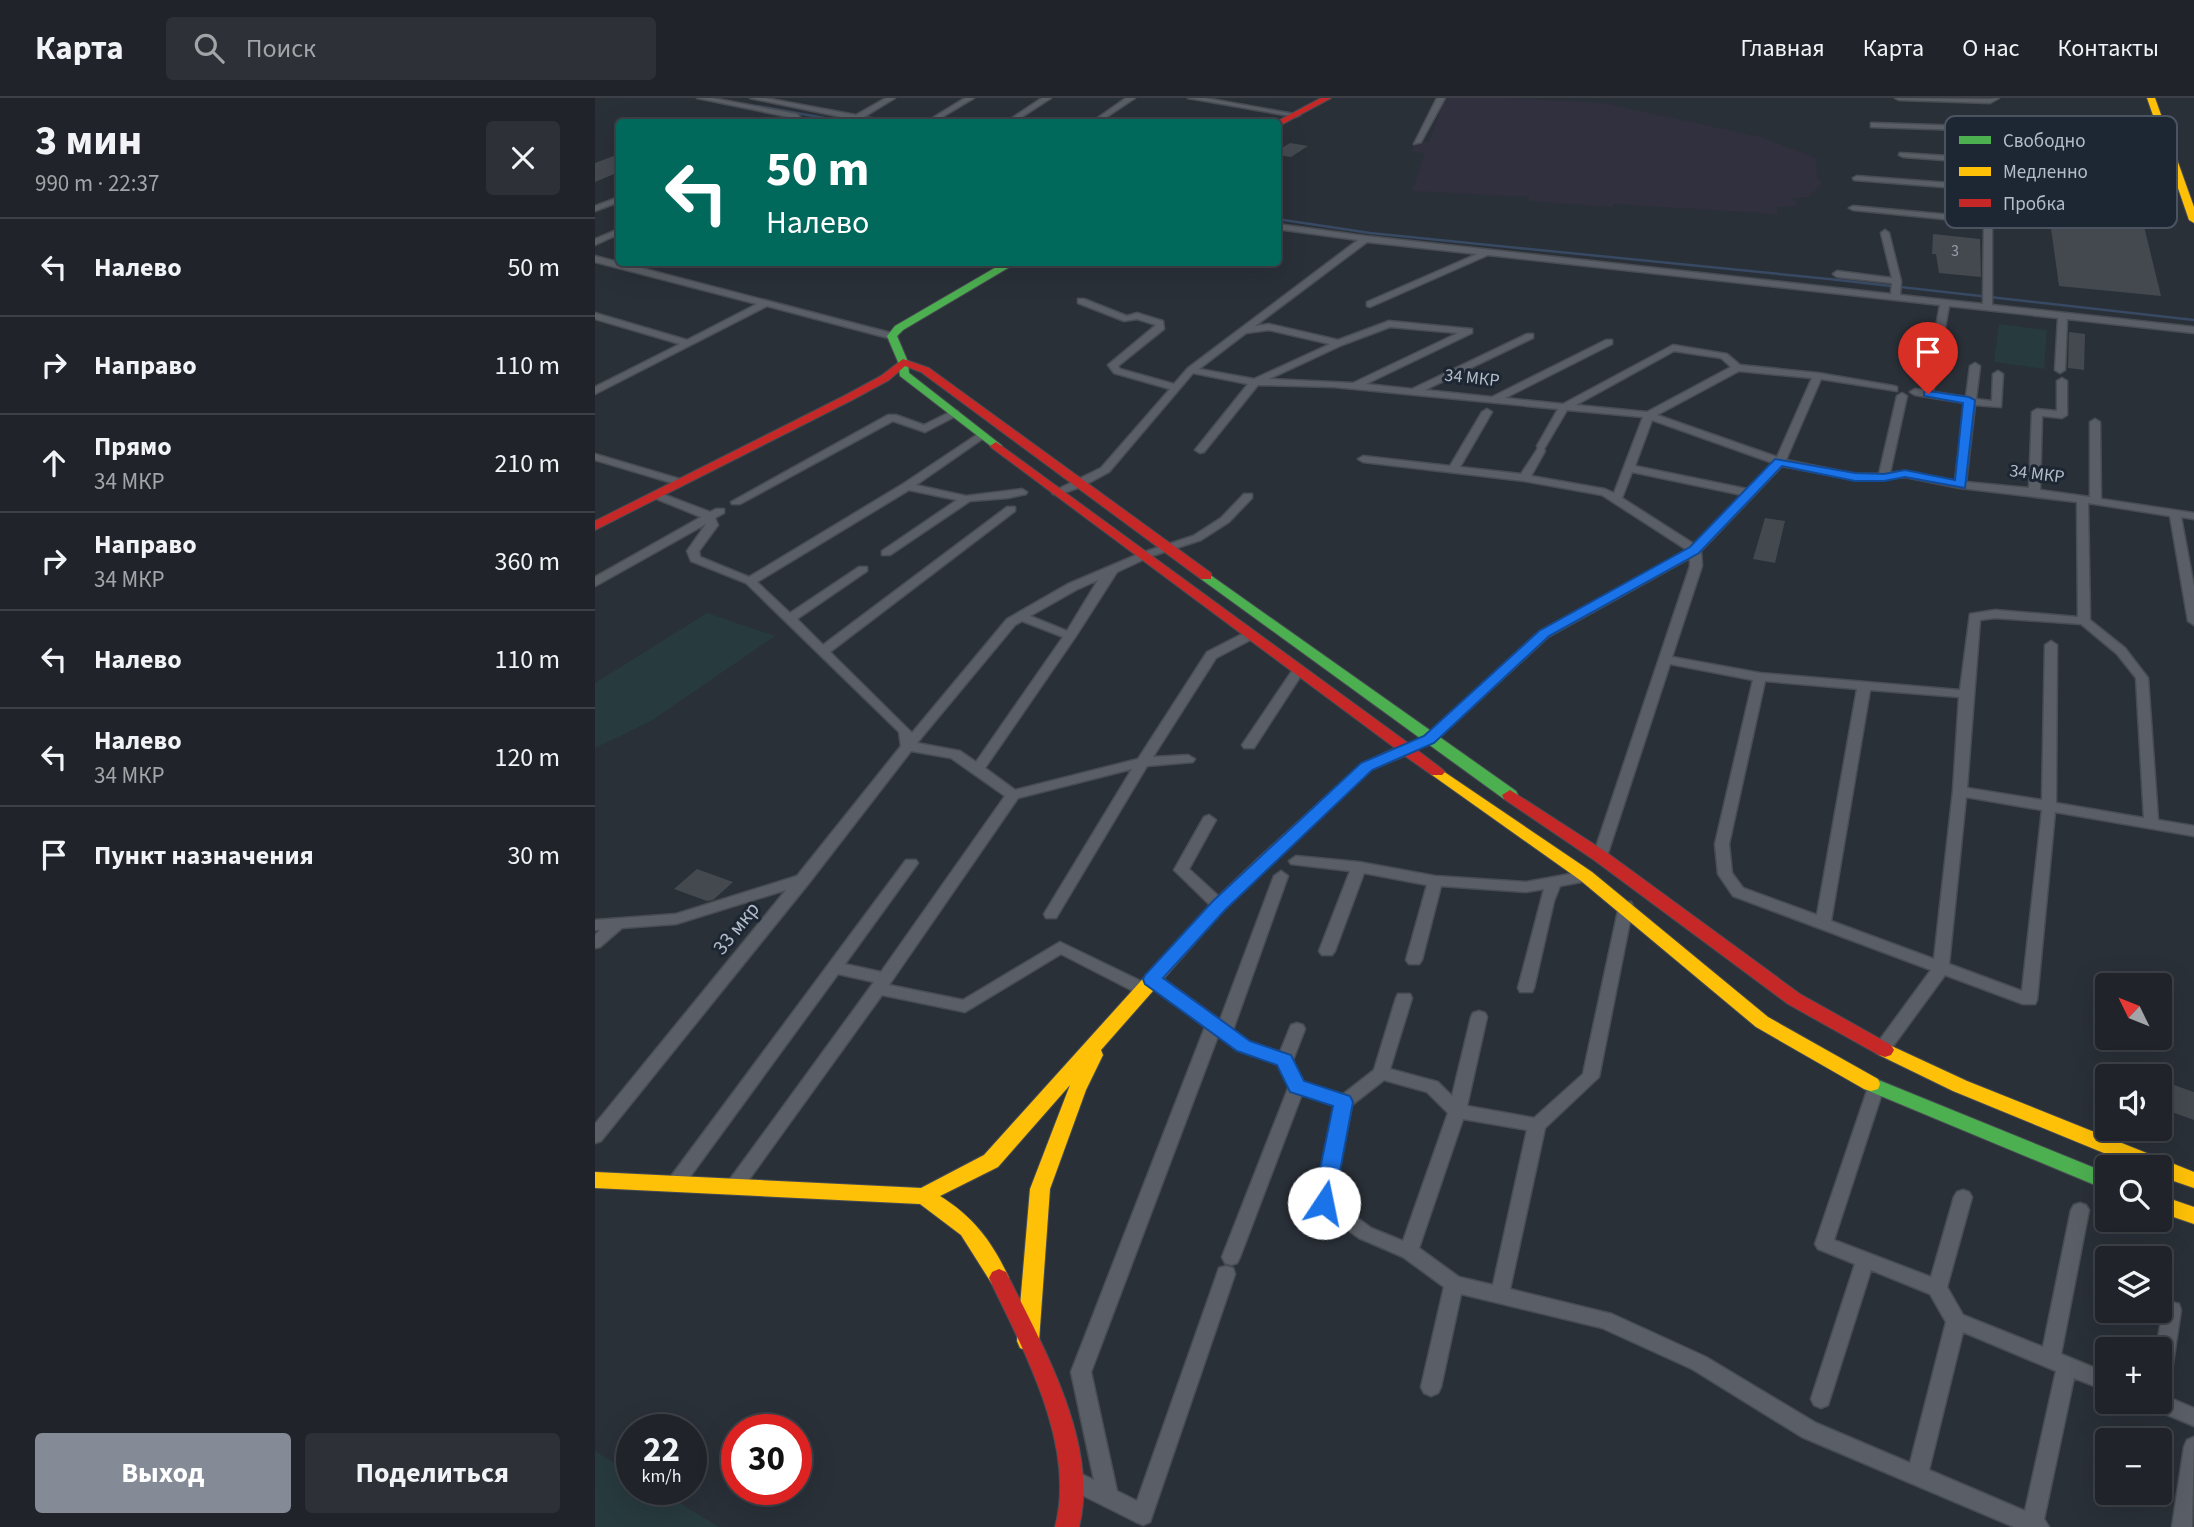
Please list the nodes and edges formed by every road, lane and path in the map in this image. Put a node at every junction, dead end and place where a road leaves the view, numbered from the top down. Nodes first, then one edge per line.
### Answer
1 (701, 98) edge
2 (754, 98) edge
3 (779, 98) edge
4 (891, 98) edge
5 (970, 98) edge
6 (1047, 98) edge
7 (1131, 98) edge
8 (1192, 98) edge
9 (1327, 98) edge
10 (1441, 98) edge
11 (1899, 98) edge
12 (1995, 98) edge
13 (2153, 98) edge
14 (769, 103) junction
15 (1296, 115) junction
16 (2160, 116) edge
17 (856, 118) junction
18 (798, 119) edge
19 (862, 119) edge
20 (935, 119) edge
21 (1015, 119) edge
22 (1100, 119) edge
23 (1281, 123) edge
24 (1874, 125) dead end
25 (1945, 128) edge
26 (1417, 142) dead end
27 (1903, 155) dead end
28 (1945, 159) edge
29 (2177, 164) edge
30 (2179, 170) junction
31 (1857, 178) dead end
32 (1945, 185) edge
33 (2194, 199) edge
34 (616, 200) edge
35 (1853, 208) dead end
36 (595, 209) edge
37 (1945, 217) edge
38 (2194, 220) edge
39 (1281, 227) edge
40 (1988, 228) edge
41 (616, 232) edge
42 (1885, 233) dead end
43 (1365, 239) junction
44 (595, 242) edge
45 (1490, 252) junction
46 (1601, 253) dead end
47 (1594, 263) junction
48 (620, 266) edge
49 (1006, 266) edge
50 (1837, 274) dead end
51 (1897, 281) junction
52 (1895, 297) junction
53 (1081, 301) dead end
54 (1945, 302) junction
55 (766, 303) junction
56 (1370, 304) dead end
57 (1987, 307) junction
58 (2063, 315) junction
59 (595, 316) edge
60 (2194, 330) edge
61 (1239, 332) junction
62 (892, 336) junction
63 (1530, 336) dead end
64 (1609, 342) dead end
65 (687, 343) junction
66 (1339, 343) junction
67 (902, 362) junction
68 (1975, 366) dead end
69 (1737, 368) junction
70 (1191, 370) junction
71 (2060, 370) dead end
72 (1998, 374) dead end
73 (1818, 376) junction
74 (885, 379) junction
75 (911, 380) junction
76 (2062, 381) dead end
77 (1255, 382) junction
78 (1353, 386) junction
79 (598, 387) edge
80 (1175, 387) junction
81 (950, 389) junction
82 (1928, 390) junction
83 (1413, 392) junction
84 (1915, 392) dead end
85 (930, 395) junction
86 (1969, 400) junction
87 (1490, 407) junction
88 (1563, 407) junction
89 (954, 413) junction
90 (1649, 415) junction
91 (2095, 422) dead end
92 (981, 435) junction
93 (1200, 450) dead end
94 (595, 457) edge
95 (1363, 459) dead end
96 (1780, 462) junction
97 (1629, 468) junction
98 (1453, 470) junction
99 (1884, 477) junction
100 (1524, 478) junction
101 (679, 482) junction
102 (1079, 484) junction
103 (1960, 485) junction
104 (907, 486) junction
105 (1022, 492) dead end
106 (1057, 492) junction
107 (2034, 492) junction
108 (1749, 493) junction
109 (656, 495) junction
110 (1248, 496) dead end
111 (1617, 498) junction
112 (966, 499) junction
113 (2082, 500) junction
114 (736, 502) dead end
115 (2096, 502) junction
116 (1011, 509) dead end
117 (2175, 513) junction
118 (715, 514) junction
119 (2194, 516) edge
120 (595, 526) edge
121 (1170, 548) junction
122 (1695, 550) junction
123 (886, 553) dead end
124 (1145, 555) junction
125 (1123, 566) junction
126 (863, 569) dead end
127 (750, 581) junction
128 (595, 582) edge
129 (1020, 616) junction
130 (789, 619) junction
131 (2084, 621) junction
132 (2194, 621) edge
133 (1250, 635) junction
134 (1070, 636) junction
135 (2051, 645) dead end
136 (822, 652) junction
137 (1664, 659) junction
138 (1298, 671) junction
139 (1760, 677) junction
140 (1864, 687) junction
141 (1966, 694) junction
142 (1429, 740) junction
143 (1249, 745) dead end
144 (908, 746) junction
145 (1405, 750) junction
146 (1188, 758) dead end
147 (1143, 762) junction
148 (977, 769) junction
149 (1960, 791) junction
150 (1013, 795) junction
151 (2049, 807) junction
152 (1209, 820) dead end
153 (2151, 824) junction
154 (2194, 831) edge
155 (1600, 856) junction
156 (1296, 861) dead end
157 (911, 863) dead end
158 (1359, 867) junction
159 (1281, 876) dead end
160 (1586, 876) junction
161 (804, 879) junction
162 (1436, 881) junction
163 (1554, 883) junction
164 (1219, 905) junction
165 (1626, 906) junction
166 (1052, 914) dead end
167 (1823, 922) junction
168 (595, 925) edge
169 (616, 925) junction
170 (595, 943) edge
171 (1327, 951) dead end
172 (1414, 960) dead end
173 (834, 967) junction
174 (1941, 968) junction
175 (881, 983) junction
176 (1147, 984) junction
177 (1525, 988) dead end
178 (1404, 998) dead end
179 (1479, 1017) dead end
180 (1219, 1028) junction
181 (1297, 1029) dead end
182 (1882, 1049) junction
183 (1285, 1060) junction
184 (1381, 1073) junction
185 (1297, 1087) junction
186 (1876, 1087) junction
187 (1344, 1102) junction
188 (1457, 1111) junction
189 (1537, 1125) junction
190 (595, 1136) edge
191 (2127, 1155) edge
192 (2172, 1173) edge
193 (2095, 1177) edge
194 (595, 1180) edge
195 (2194, 1181) edge
196 (675, 1184) junction
197 (734, 1187) junction
198 (923, 1196) junction
199 (1963, 1197) dead end
200 (2172, 1208) edge
201 (2080, 1210) dead end
202 (2194, 1216) edge
203 (1409, 1251) junction
204 (1865, 1260) junction
205 (1454, 1284) junction
206 (1937, 1288) junction
207 (1500, 1294) junction
208 (1957, 1321) junction
209 (1028, 1343) junction
210 (2059, 1362) junction
211 (2095, 1377) edge
212 (1431, 1387) dead end
213 (1821, 1399) dead end
214 (2172, 1408) edge
215 (2194, 1417) edge
216 (2194, 1447) edge
217 (1917, 1476) junction
218 (1073, 1480) junction
219 (1108, 1497) junction
220 (2036, 1525) edge
221 (1067, 1527) edge
222 (2182, 1527) edge

1 - 18 street
2 - 14 street
3 - 14 street
4 - 17 street
5 - 20 street
6 - 21 street
7 - 22 street
8 - 15 street
9 - 15 main road
10 - 26 street
11 - 12 street
13 - 16 main road
14 - 17 street
15 - 23 main road
17 - 19 street
24 - 25 street
27 - 28 street
29 - 30 main road
30 - 33 main road
30 - 38 main road
31 - 32 street
34 - 36 street
35 - 37 street
39 - 43 street
40 - 57 street
41 - 44 street
42 - 51 street
43 - 45 street
43 - 61 street
45 - 47 street
45 - 56 street
46 - 47 street
47 - 52 street
48 - 55 street
49 - 62 main road
50 - 51 street
51 - 52 street
52 - 54 street
53 - 80 street
54 - 57 street
54 - 82 street
55 - 62 street
55 - 65 street
57 - 58 street
58 - 60 street
58 - 71 street
59 - 65 street
61 - 66 street
61 - 70 street
62 - 67 main road
63 - 83 street
64 - 87 street
65 - 79 street
66 - 77 street
66 - 78 street
67 - 74 main road
67 - 75 main road
67 - 81 main road
68 - 86 street
69 - 73 street
69 - 88 street
69 - 90 street
70 - 77 street, 34 МКР
70 - 80 street
72 - 86 street
73 - 96 street
73 - 99 street
74 - 75 main road
74 - 101 main road
75 - 85 main road
76 - 107 street
77 - 78 street, 34 МКР
77 - 93 street
78 - 83 street, 34 МКР
80 - 102 street
81 - 85 main road
81 - 102 main road
82 - 84 street
82 - 86 street
83 - 87 street, 34 МКР
85 - 89 main road
86 - 103 street
87 - 88 street, 34 МКР
87 - 98 street
88 - 90 street, 34 МКР
88 - 100 street
89 - 92 main road
89 - 114 street
90 - 96 street, 34 МКР
90 - 97 street
91 - 115 street, 34 МКР
92 - 104 street
92 - 106 main road
94 - 101 street
95 - 98 street
96 - 99 street, 34 МКР
96 - 108 street
97 - 108 street
97 - 111 street
98 - 100 street
99 - 103 street, 34 МКР
100 - 111 street
101 - 109 main road
102 - 106 street
102 - 121 main road
103 - 107 street, 34 МКР
104 - 112 street
104 - 127 street
105 - 112 street
106 - 124 main road
107 - 113 street, 34 МКР
108 - 122 street
109 - 118 street
109 - 120 main road
110 - 121 street
111 - 122 street
112 - 123 street
113 - 115 street, 34 МКР
113 - 131 street
115 - 117 street, 34 МКР
116 - 136 street
117 - 119 street, 34 МКР
117 - 132 street
118 - 127 street
118 - 128 street
121 - 124 street, 33 мкр
121 - 142 main road
122 - 137 street
122 - 142 street
124 - 125 street, 33 мкр
124 - 133 main road
125 - 129 street, 33 мкр
125 - 134 street
126 - 130 street
127 - 130 street
129 - 134 street
129 - 144 street, 33 мкр
130 - 136 street
131 - 141 street
131 - 153 street
133 - 138 main road
133 - 147 street
134 - 148 street
135 - 151 street
136 - 144 street
137 - 139 street
137 - 155 street
138 - 143 street
138 - 145 main road
139 - 140 street
139 - 167 street
140 - 141 street
140 - 167 street
141 - 149 street
142 - 145 main road
142 - 155 main road
144 - 148 street
144 - 161 street, 33 мкр
145 - 160 main road
145 - 164 main road
146 - 147 street
147 - 150 street
147 - 166 street
148 - 150 street
149 - 151 street
149 - 174 street
150 - 175 street
151 - 153 street
151 - 174 street
152 - 164 street
153 - 154 street
155 - 182 main road
156 - 158 street
157 - 173 street
158 - 162 street
158 - 171 street
159 - 180 street
160 - 163 street
160 - 165 main road
161 - 169 street
161 - 190 street, 33 мкр
162 - 163 street
162 - 172 street
163 - 177 street
164 - 176 main road
165 - 186 main road
165 - 189 street
167 - 174 street
168 - 169 street
169 - 170 street
173 - 175 street
173 - 196 street
174 - 182 street
175 - 176 street
175 - 197 street
176 - 180 street
176 - 198 main road
176 - 209 main road
178 - 184 street
179 - 188 street
180 - 183 street
180 - 219 street
181 - 183 street
182 - 191 main road
183 - 185 street
184 - 187 street
184 - 188 street
185 - 187 street
185 - 219 street
186 - 193 main road
186 - 204 street
187 - 203 street
188 - 189 street
188 - 203 street
189 - 207 street
192 - 195 main road
194 - 196 main road
196 - 197 main road
197 - 198 main road
198 - 209 main road
199 - 206 street
200 - 202 main road
201 - 210 street
203 - 205 street
204 - 206 street
204 - 213 street
205 - 207 street
205 - 212 street
206 - 208 street
207 - 217 street
208 - 210 street
208 - 217 street
209 - 218 main road
210 - 211 street
210 - 220 street
214 - 215 street
216 - 222 street
217 - 220 street
218 - 219 street
218 - 221 main road

